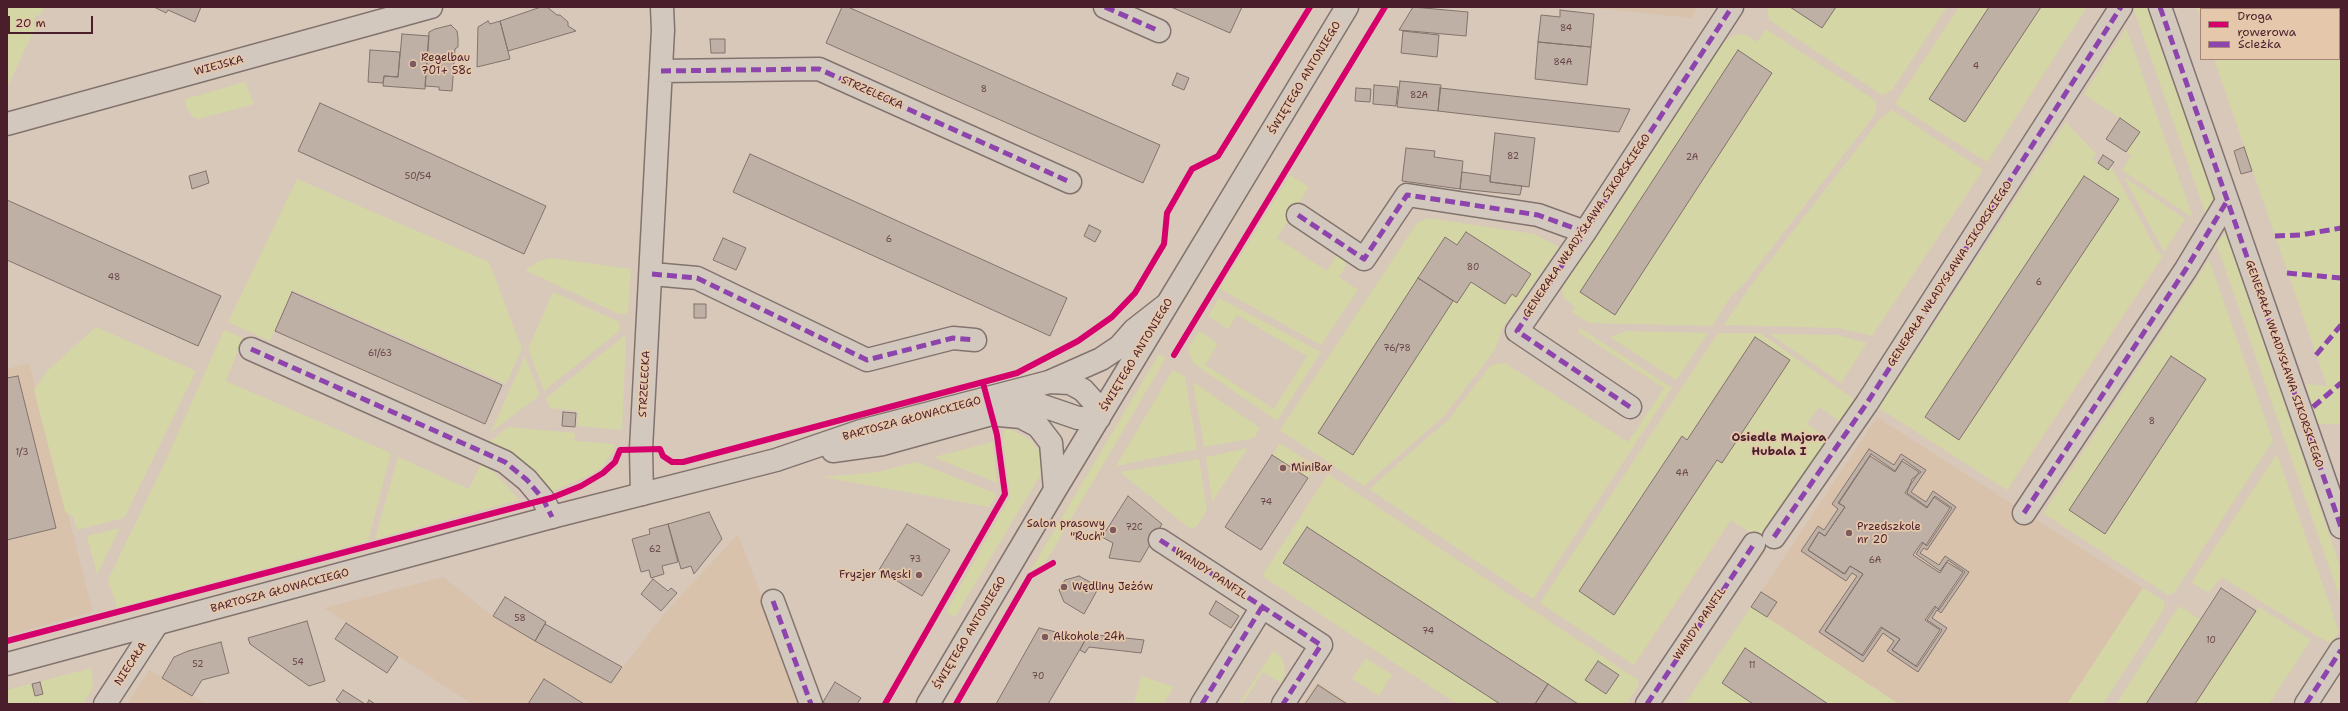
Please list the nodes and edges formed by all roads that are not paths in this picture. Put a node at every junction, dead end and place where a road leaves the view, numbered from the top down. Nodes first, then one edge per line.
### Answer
1 (431, 7) edge
2 (662, 7) edge
3 (1105, 7) edge
4 (1347, 7) edge
5 (1732, 7) edge
6 (2121, 7) edge
7 (2160, 7) edge
8 (1159, 31) dead end
9 (661, 71) junction
10 (7, 124) edge
11 (1070, 182) dead end
12 (2227, 201) junction
13 (1298, 215) dead end
14 (1585, 232) junction
15 (652, 274) junction
16 (1166, 306) junction
17 (975, 340) dead end
18 (251, 349) dead end
19 (1048, 382) junction
20 (1630, 407) dead end
21 (992, 414) junction
22 (1099, 418) junction
23 (776, 460) junction
24 (1055, 490) junction
25 (642, 494) junction
26 (2024, 513) dead end
27 (552, 517) junction
28 (2341, 527) edge
29 (1774, 537) dead end
30 (1160, 540) dead end
31 (1754, 544) dead end
32 (773, 601) dead end
33 (1262, 607) junction
34 (156, 624) junction
35 (2341, 650) edge
36 (7, 664) edge
37 (105, 704) edge
38 (811, 704) edge
39 (928, 704) edge
40 (1202, 704) edge
41 (1283, 704) edge
42 (1647, 704) edge
43 (2306, 704) edge

1 - 10 street, WIEJSKA
2 - 9 street, STRZELECKA
3 - 8 street
4 - 16 street, ŚWIĘTEGO ANTONIEGO
5 - 14 street, GENERAŁA WŁADYSŁAWA SIKORSKIEGO
6 - 29 street, GENERAŁA WŁADYSŁAWA SIKORSKIEGO
7 - 12 street, GENERAŁA WŁADYSŁAWA SIKORSKIEGO
9 - 11 street, STRZELECKA
9 - 15 street, STRZELECKA
12 - 26 street
12 - 28 street, GENERAŁA WŁADYSŁAWA SIKORSKIEGO
13 - 14 street
14 - 20 street, GENERAŁA WŁADYSŁAWA SIKORSKIEGO
15 - 17 street
15 - 25 street, STRZELECKA
16 - 19 street, BARTOSZA GŁOWACKIEGO
16 - 22 street, ŚWIĘTEGO ANTONIEGO
18 - 27 street
19 - 22 street, BARTOSZA GŁOWACKIEGO
19 - 23 street, BARTOSZA GŁOWACKIEGO
21 - 22 street, BARTOSZA GŁOWACKIEGO
21 - 23 street, BARTOSZA GŁOWACKIEGO
21 - 24 street
22 - 24 street, ŚWIĘTEGO ANTONIEGO
23 - 25 street, BARTOSZA GŁOWACKIEGO
24 - 39 street, ŚWIĘTEGO ANTONIEGO
25 - 27 street, BARTOSZA GŁOWACKIEGO
27 - 34 street, BARTOSZA GŁOWACKIEGO
30 - 33 street, WANDY PANFIL
31 - 42 street, WANDY PANFIL
32 - 38 street
33 - 40 street
33 - 41 street, WANDY PANFIL
34 - 36 street, BARTOSZA GŁOWACKIEGO
34 - 37 street, NIECAŁA
35 - 43 street

